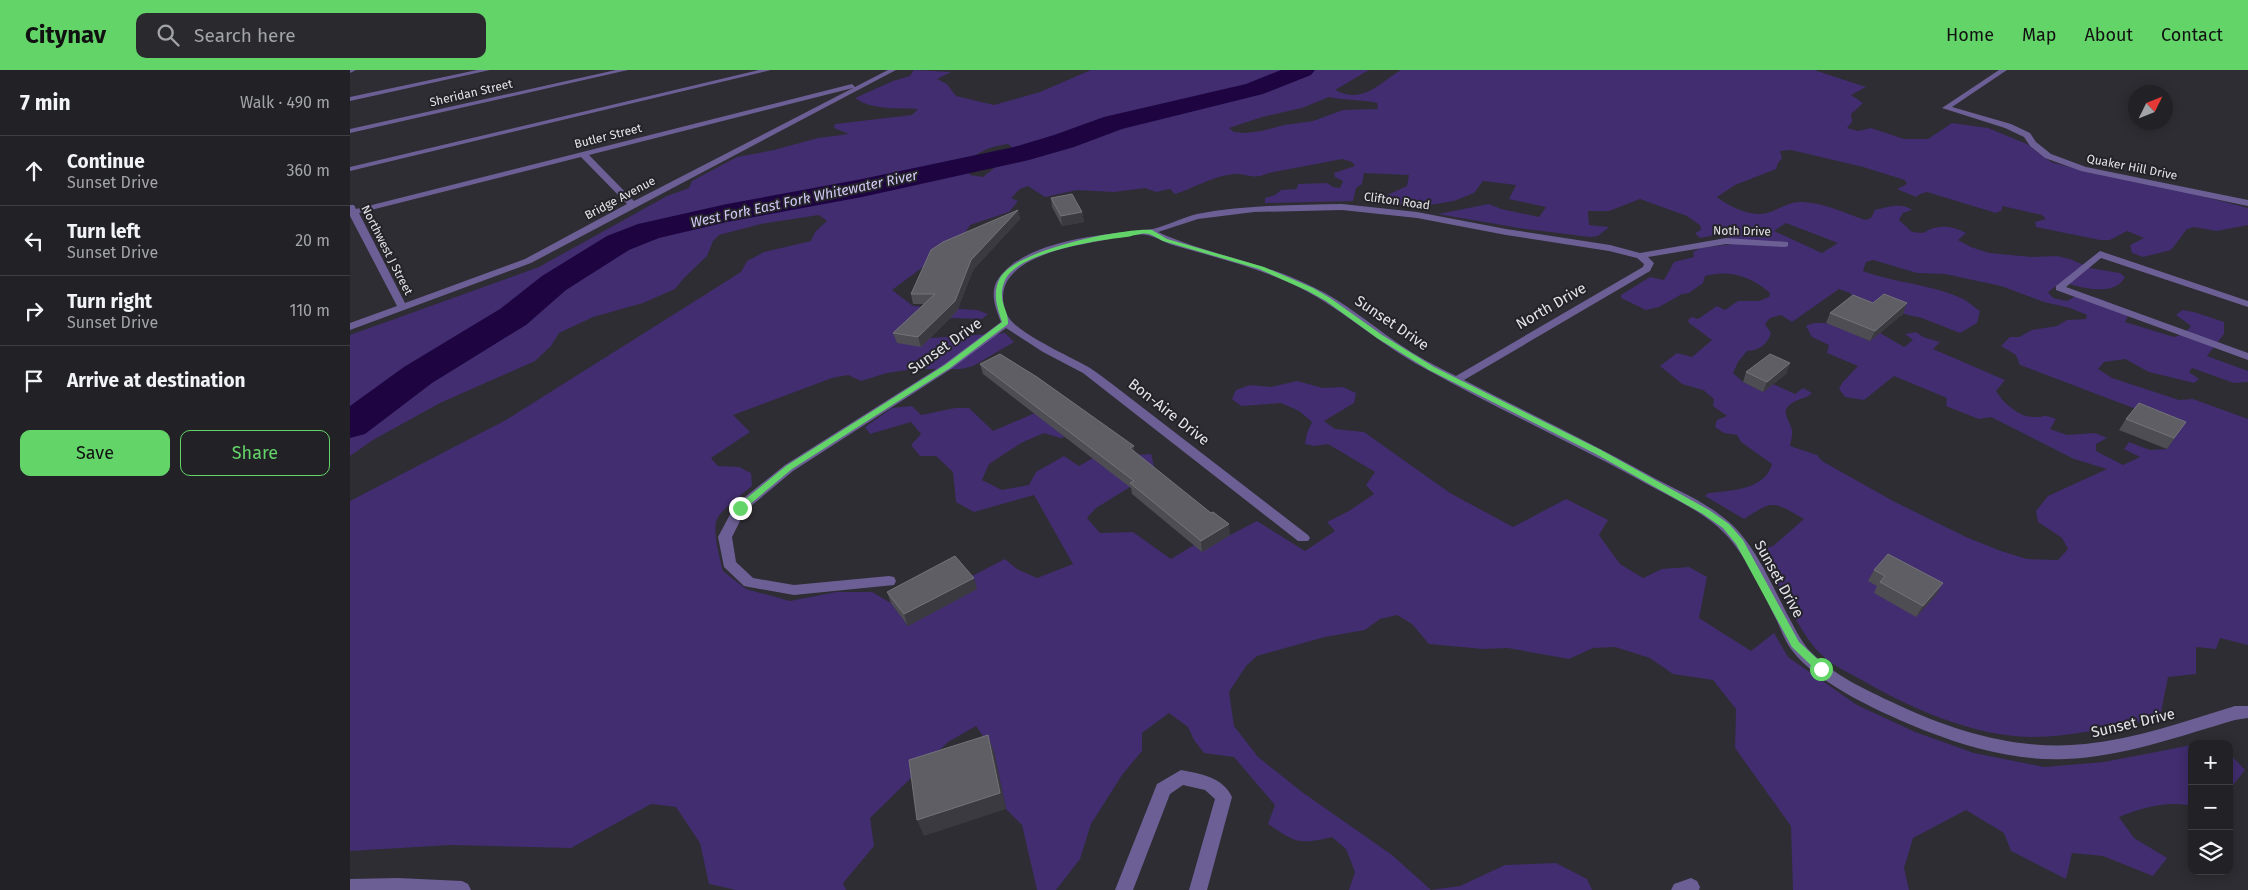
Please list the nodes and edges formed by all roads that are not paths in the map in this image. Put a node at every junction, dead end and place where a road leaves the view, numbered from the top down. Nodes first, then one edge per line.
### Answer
1 (486, 70) edge
2 (626, 70) edge
3 (768, 70) edge
4 (893, 70) edge
5 (2004, 70) edge
6 (872, 81) junction
7 (350, 99) edge
8 (350, 131) edge
9 (583, 154) junction
10 (350, 169) edge
11 (2248, 203) edge
12 (632, 204) junction
13 (351, 211) edge
14 (1150, 232) junction
15 (1785, 244) dead end
16 (1640, 256) junction
17 (2248, 304) edge
18 (402, 307) junction
19 (1006, 323) junction
20 (350, 326) edge
21 (2248, 357) edge
22 (1457, 380) junction
23 (1304, 538) dead end
24 (889, 581) dead end
25 (2248, 712) edge
26 (350, 888) edge
27 (462, 890) edge
28 (1124, 890) edge
29 (1198, 890) edge

1 - 7 street
2 - 8 street, Sheridan Street
3 - 10 street
4 - 6 street, Bridge Avenue
5 - 11 street, Quaker Hill Drive
6 - 9 street, Butler Street
6 - 12 street, Bridge Avenue
9 - 12 street
9 - 13 street, Butler Street
12 - 18 street, Bridge Avenue
13 - 18 street, Northwest J Street
14 - 16 street, Clifton Road
14 - 19 street, Sunset Drive
14 - 22 street, Sunset Drive
15 - 16 street, Noth Drive
16 - 22 street, North Drive
17 - 21 street
18 - 20 street, Bridge Avenue
19 - 23 street, Bon-Aire Drive
19 - 24 street, Sunset Drive
22 - 25 street, Sunset Drive
26 - 27 street
28 - 29 street

